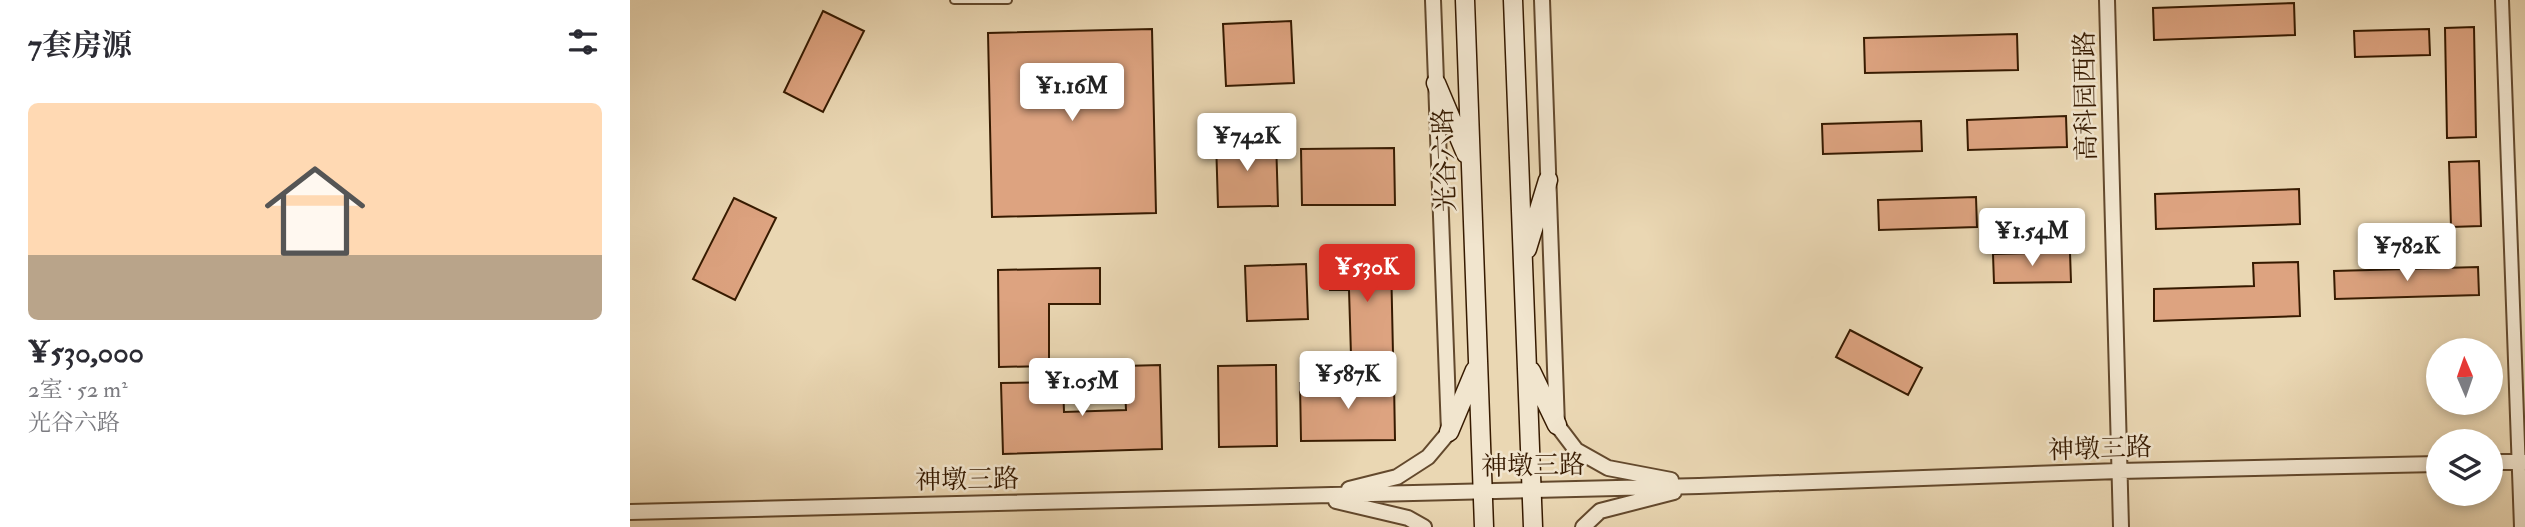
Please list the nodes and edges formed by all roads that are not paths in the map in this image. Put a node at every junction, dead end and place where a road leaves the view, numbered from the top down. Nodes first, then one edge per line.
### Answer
1 (954, 0) edge
2 (1008, 0) edge
3 (1433, 0) edge
4 (1465, 0) edge
5 (1513, 0) edge
6 (1542, 0) edge
7 (2107, 0) edge
8 (2502, 0) edge
9 (1436, 83) junction
10 (1471, 165) junction
11 (1548, 180) junction
12 (1523, 262) junction
13 (1478, 360) junction
14 (1527, 360) junction
15 (1557, 425) junction
16 (1449, 432) junction
17 (2522, 462) edge
18 (2503, 463) edge
19 (2426, 464) edge
20 (2119, 471) junction
21 (1699, 486) junction
22 (1483, 490) junction
23 (1531, 490) junction
24 (1317, 496) junction
25 (630, 512) edge
26 (1424, 527) edge
27 (1484, 527) edge
28 (1533, 527) edge
29 (1583, 527) edge
30 (2121, 527) edge
31 (2521, 527) edge

1 - 2 lane
3 - 9 street
4 - 10 main road, 光谷六路
5 - 12 main road
6 - 11 street
7 - 20 street, 高科园西路
8 - 17 street
9 - 10 main road
9 - 16 street
10 - 13 main road, 光谷六路
11 - 12 main road
11 - 15 street
12 - 14 main road
13 - 16 main road
13 - 22 main road, 光谷六路
14 - 15 main road
14 - 23 main road
15 - 21 street
16 - 24 street
17 - 18 street
17 - 31 street
19 - 20 street, 神墩三路
20 - 21 street, 神墩三路
20 - 30 street, 高科园西路
21 - 23 street, 神墩三路
21 - 29 street
22 - 23 street, 神墩三路
22 - 24 street, 神墩三路
22 - 27 main road, 光谷六路
23 - 28 main road
24 - 25 street, 神墩三路
24 - 26 street

